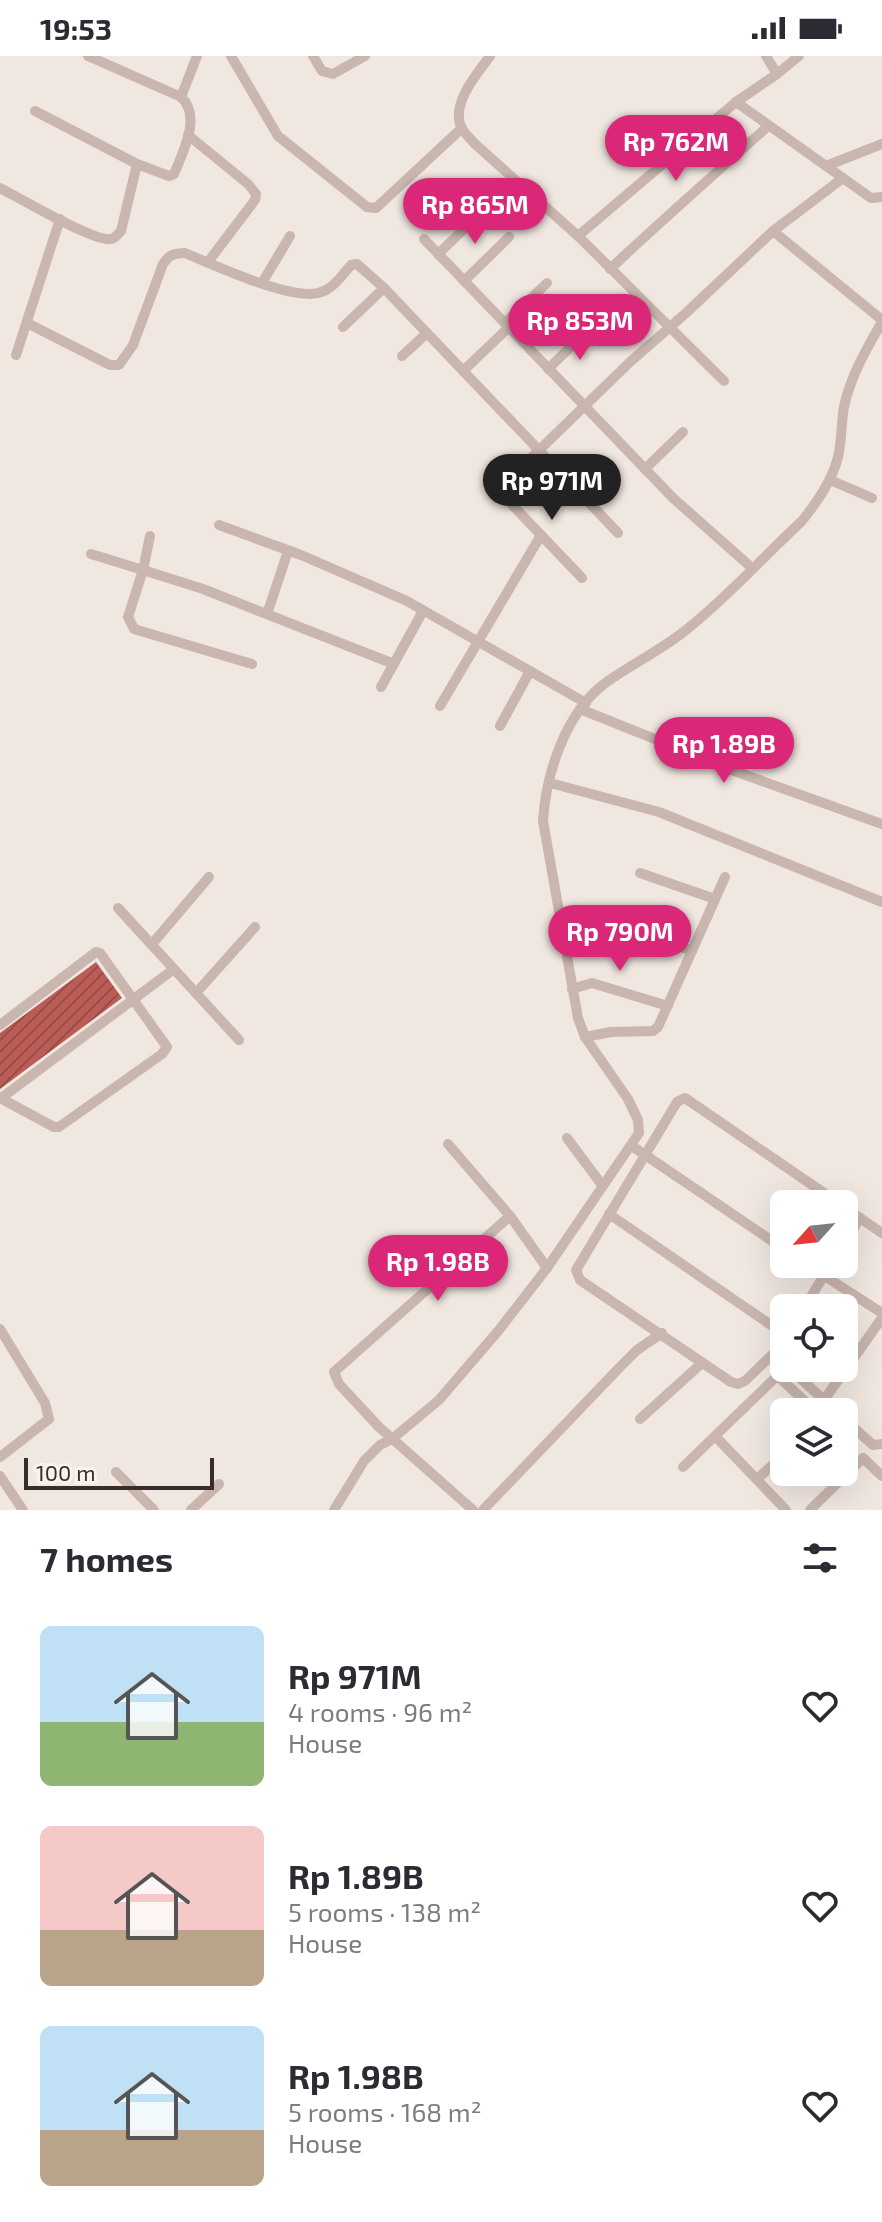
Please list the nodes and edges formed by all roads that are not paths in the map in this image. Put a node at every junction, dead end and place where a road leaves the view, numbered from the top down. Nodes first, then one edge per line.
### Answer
1 (88, 56) edge
2 (197, 56) edge
3 (231, 56) edge
4 (313, 56) edge
5 (365, 56) edge
6 (490, 56) edge
7 (766, 56) edge
8 (799, 56) edge
9 (777, 74) junction
10 (181, 97) junction
11 (736, 102) junction
12 (35, 111) dead end
13 (768, 126) junction
14 (462, 128) junction
15 (188, 135) junction
16 (882, 144) edge
17 (137, 164) junction
18 (826, 166) junction
19 (843, 178) junction
20 (0, 188) edge
21 (882, 197) edge
22 (484, 210) dead end
23 (60, 219) junction
24 (773, 231) junction
25 (290, 236) dead end
26 (578, 236) junction
27 (509, 237) dead end
28 (424, 239) dead end
29 (438, 254) junction
30 (208, 262) junction
31 (610, 269) junction
32 (464, 281) junction
33 (262, 283) junction
34 (547, 283) dead end
35 (384, 288) junction
36 (882, 321) edge
37 (27, 323) junction
38 (507, 325) junction
39 (343, 327) dead end
40 (670, 327) junction
41 (587, 331) dead end
42 (427, 333) junction
43 (16, 355) dead end
44 (402, 356) dead end
45 (548, 369) junction
46 (463, 371) junction
47 (724, 381) dead end
48 (585, 405) junction
49 (683, 432) dead end
50 (539, 450) junction
51 (645, 469) junction
52 (830, 480) junction
53 (872, 498) dead end
54 (219, 525) dead end
55 (618, 533) dead end
56 (541, 535) junction
57 (150, 536) dead end
58 (288, 551) junction
59 (91, 554) dead end
60 (752, 568) junction
61 (143, 570) junction
62 (582, 578) dead end
63 (423, 611) junction
64 (267, 614) junction
65 (476, 641) junction
66 (252, 664) dead end
67 (394, 664) junction
68 (530, 671) junction
69 (381, 687) dead end
70 (440, 706) dead end
71 (583, 706) junction
72 (500, 726) dead end
73 (550, 783) junction
74 (882, 824) edge
75 (640, 873) dead end
76 (209, 877) dead end
77 (725, 877) dead end
78 (715, 899) junction
79 (882, 902) edge
80 (118, 908) dead end
81 (624, 926) dead end
82 (255, 927) dead end
83 (152, 944) junction
84 (692, 951) junction
85 (174, 969) junction
86 (572, 989) junction
87 (196, 993) junction
88 (135, 1000) junction
89 (668, 1006) junction
90 (0, 1025) edge
91 (585, 1037) junction
92 (239, 1040) dead end
93 (0, 1098) edge
94 (567, 1138) dead end
95 (448, 1144) dead end
96 (632, 1146) junction
97 (644, 1155) junction
98 (602, 1185) junction
99 (820, 1190) edge
100 (609, 1214) junction
101 (510, 1216) junction
102 (860, 1218) joint
103 (858, 1221) edge
104 (882, 1233) edge
105 (770, 1240) edge
106 (547, 1268) junction
107 (827, 1278) edge
108 (882, 1315) edge
109 (770, 1324) edge
110 (0, 1329) edge
111 (662, 1333) junction
112 (770, 1357) edge
113 (702, 1363) junction
114 (804, 1382) edge
115 (801, 1398) edge
116 (822, 1398) edge
117 (825, 1398) edge
118 (640, 1419) dead end
119 (858, 1432) edge
120 (715, 1436) junction
121 (392, 1439) junction
122 (881, 1446) edge
123 (0, 1457) edge
124 (683, 1467) dead end
125 (770, 1467) edge
126 (116, 1472) dead end
127 (0, 1476) edge
128 (882, 1476) edge
129 (757, 1479) junction
130 (219, 1484) dead end
131 (23, 1510) edge
132 (154, 1510) edge
133 (191, 1510) edge
134 (334, 1510) edge
135 (473, 1510) edge
136 (483, 1510) edge
137 (786, 1510) edge
138 (810, 1510) edge

1 - 10 street
2 - 10 street
3 - 14 street
4 - 5 street
6 - 14 street
7 - 9 street
8 - 9 street
9 - 11 street
10 - 15 street
11 - 13 street
11 - 26 street
12 - 17 street
13 - 18 street
13 - 31 street
14 - 26 street
15 - 17 street
15 - 30 street
16 - 18 street
17 - 23 street
18 - 19 street
19 - 21 street
19 - 24 street
20 - 23 street
22 - 29 street
23 - 37 street
24 - 36 street
24 - 40 street
25 - 33 street
26 - 31 street
27 - 32 street
28 - 29 street
29 - 32 street
30 - 33 street
30 - 37 street
31 - 40 street
32 - 38 street
33 - 35 street
34 - 38 street
35 - 39 street
35 - 42 street
36 - 52 street
37 - 43 street
38 - 45 street
38 - 46 street
40 - 47 street
40 - 48 street
41 - 45 street
42 - 44 street
42 - 46 street
45 - 48 street
46 - 50 street
48 - 50 street
48 - 51 street
49 - 51 street
50 - 55 street
50 - 56 street
51 - 60 street
52 - 53 street
52 - 60 street
54 - 58 street
56 - 62 street
56 - 65 street
57 - 61 street
58 - 63 street
58 - 64 street
59 - 61 street
60 - 71 street
61 - 64 street
61 - 66 street
63 - 65 street
63 - 67 street
64 - 67 street
65 - 68 street
65 - 70 street
67 - 69 street
68 - 71 street
68 - 72 street
71 - 73 street
71 - 74 street
73 - 79 street
73 - 86 street
75 - 78 street
76 - 83 street
77 - 78 street
78 - 84 street
80 - 83 street
81 - 84 street
82 - 87 street
83 - 85 street
84 - 89 street
85 - 87 street
85 - 88 street
86 - 89 street
86 - 91 street
87 - 92 street
88 - 90 street
88 - 93 street
88 - 93 street
89 - 91 street
91 - 96 street
94 - 98 street
95 - 101 street
96 - 97 street
96 - 98 street
97 - 99 street
97 - 100 street
97 - 105 street
98 - 106 street
100 - 109 street
100 - 111 street
101 - 106 street
101 - 121 street
102 - 103 street
102 - 104 street
106 - 121 street
107 - 108 street
108 - 117 street
110 - 123 street
111 - 113 street
111 - 136 street
112 - 113 street
113 - 118 street
114 - 116 street
115 - 120 street
119 - 122 street
120 - 124 street
120 - 129 street
121 - 134 street
121 - 135 street
125 - 129 street
126 - 132 street
127 - 131 street
128 - 138 street
129 - 137 street
130 - 133 street

